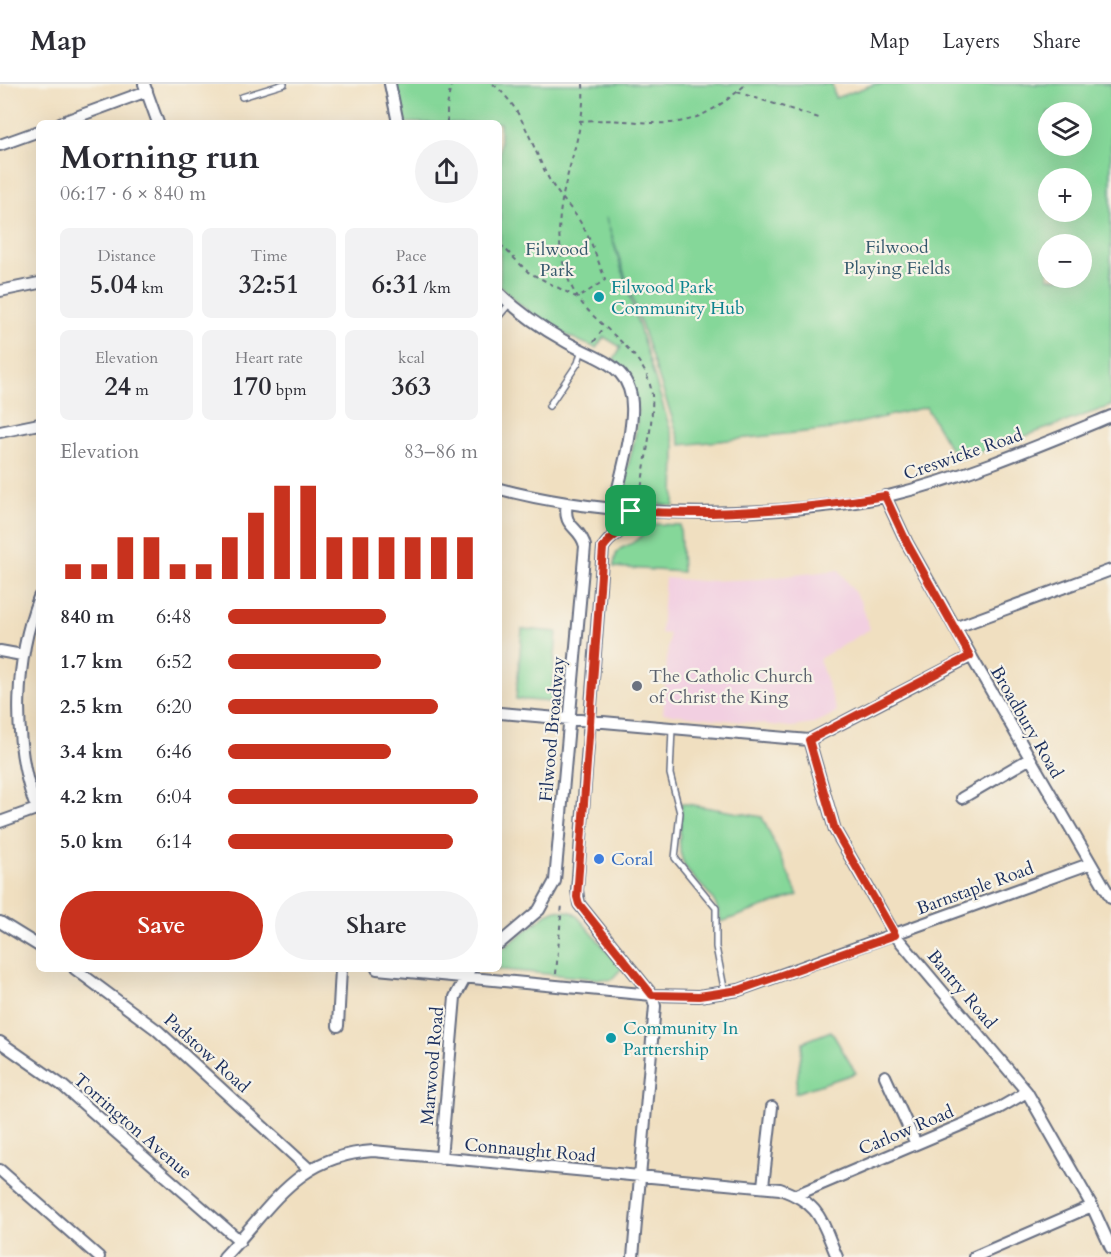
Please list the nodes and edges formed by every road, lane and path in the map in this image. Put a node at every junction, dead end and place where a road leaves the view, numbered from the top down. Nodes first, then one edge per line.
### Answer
1 (284, 84) edge
2 (390, 84) edge
3 (452, 84) edge
4 (493, 84) edge
5 (583, 84) edge
6 (746, 84) edge
7 (146, 87) edge
8 (737, 92) junction
9 (242, 97) dead end
10 (822, 119) dead end
11 (67, 120) edge
12 (158, 120) edge
13 (398, 120) edge
14 (447, 120) edge
15 (579, 121) junction
16 (36, 132) edge
17 (0, 145) edge
18 (561, 195) junction
19 (502, 245) edge
20 (36, 284) edge
21 (0, 291) edge
22 (502, 296) edge
23 (510, 303) junction
24 (502, 313) edge
25 (605, 326) dead end
26 (584, 350) junction
27 (549, 406) dead end
28 (1111, 416) edge
29 (36, 425) edge
30 (0, 432) edge
31 (502, 489) edge
32 (885, 496) junction
33 (567, 503) junction
34 (613, 509) junction
35 (631, 511) junction
36 (1111, 570) edge
37 (36, 607) edge
38 (957, 627) junction
39 (0, 651) edge
40 (22, 655) junction
41 (970, 656) junction
42 (502, 713) edge
43 (569, 720) junction
44 (589, 721) junction
45 (672, 729) junction
46 (809, 740) junction
47 (1029, 759) junction
48 (962, 798) dead end
49 (36, 804) edge
50 (36, 807) edge
51 (0, 822) edge
52 (1089, 864) junction
53 (1110, 894) edge
54 (562, 904) junction
55 (571, 906) dead end
56 (539, 910) junction
57 (0, 922) edge
58 (895, 935) junction
59 (502, 941) edge
60 (36, 944) edge
61 (79, 972) edge
62 (341, 972) edge
63 (450, 972) edge
64 (467, 973) edge
65 (555, 986) junction
66 (726, 993) junction
67 (652, 995) junction
68 (338, 1026) dead end
69 (0, 1042) edge
70 (885, 1076) dead end
71 (1027, 1092) junction
72 (772, 1107) dead end
73 (916, 1144) junction
74 (441, 1158) junction
75 (309, 1169) junction
76 (0, 1170) edge
77 (640, 1176) junction
78 (763, 1186) junction
79 (796, 1195) junction
80 (1092, 1206) junction
81 (240, 1241) junction
82 (1111, 1248) edge
83 (99, 1257) edge
84 (224, 1257) edge
85 (633, 1257) edge
86 (837, 1257) edge
87 (974, 1257) edge

1 - 9 lane
2 - 13 street
3 - 14 path
4 - 18 path
5 - 15 path
6 - 8 path
7 - 11 street
7 - 12 street
8 - 10 path
8 - 15 path
15 - 18 path
16 - 17 street
18 - 19 path
20 - 21 street
22 - 23 street
23 - 24 lane
23 - 26 street
25 - 26 path
26 - 27 lane
26 - 34 street
28 - 32 street, Creswicke Road
29 - 30 street
31 - 33 street, Creswicke Road
32 - 35 street, Creswicke Road
32 - 38 street, Broadbury Road
33 - 34 street, Creswicke Road
33 - 43 street, Filwood Broadway
34 - 35 street, Creswicke Road
35 - 44 street, Filwood Broadway
36 - 38 street
37 - 40 street
38 - 41 street, Broadbury Road
39 - 40 street
40 - 49 street
41 - 46 street
41 - 47 street, Broadbury Road
42 - 43 street
43 - 44 street
43 - 56 street, Filwood Broadway
44 - 45 street
44 - 67 street, Filwood Broadway
45 - 46 street
45 - 66 lane
46 - 58 street, Bantry Road
47 - 48 street
47 - 52 street, Broadbury Road
50 - 51 street
52 - 53 street, Broadbury Road
52 - 58 street, Barnstaple Road
54 - 55 path
54 - 56 path
54 - 65 path
56 - 59 street, Filwood Broadway
57 - 60 street
58 - 66 street, Barnstaple Road
58 - 71 street, Bantry Road
61 - 75 street, Padstow Road
62 - 68 street
63 - 64 street, Barnstaple Road
64 - 65 street, Barnstaple Road
64 - 74 street, Marwood Road
65 - 67 street, Barnstaple Road
66 - 67 street, Barnstaple Road
67 - 77 street
69 - 81 street, Torrington Avenue
70 - 73 street
71 - 73 street, Carlow Road
71 - 80 street, Bantry Road
72 - 78 street
73 - 79 street, Carlow Road
74 - 75 street, Connaught Road
74 - 77 street, Connaught Road
75 - 81 street, Connaught Road
76 - 83 street
77 - 78 street, Connaught Road
77 - 85 street
78 - 79 street, Connaught Road
79 - 86 street, Connaught Road
80 - 82 street, Bantry Road
80 - 87 street
81 - 84 street, Connaught Road

